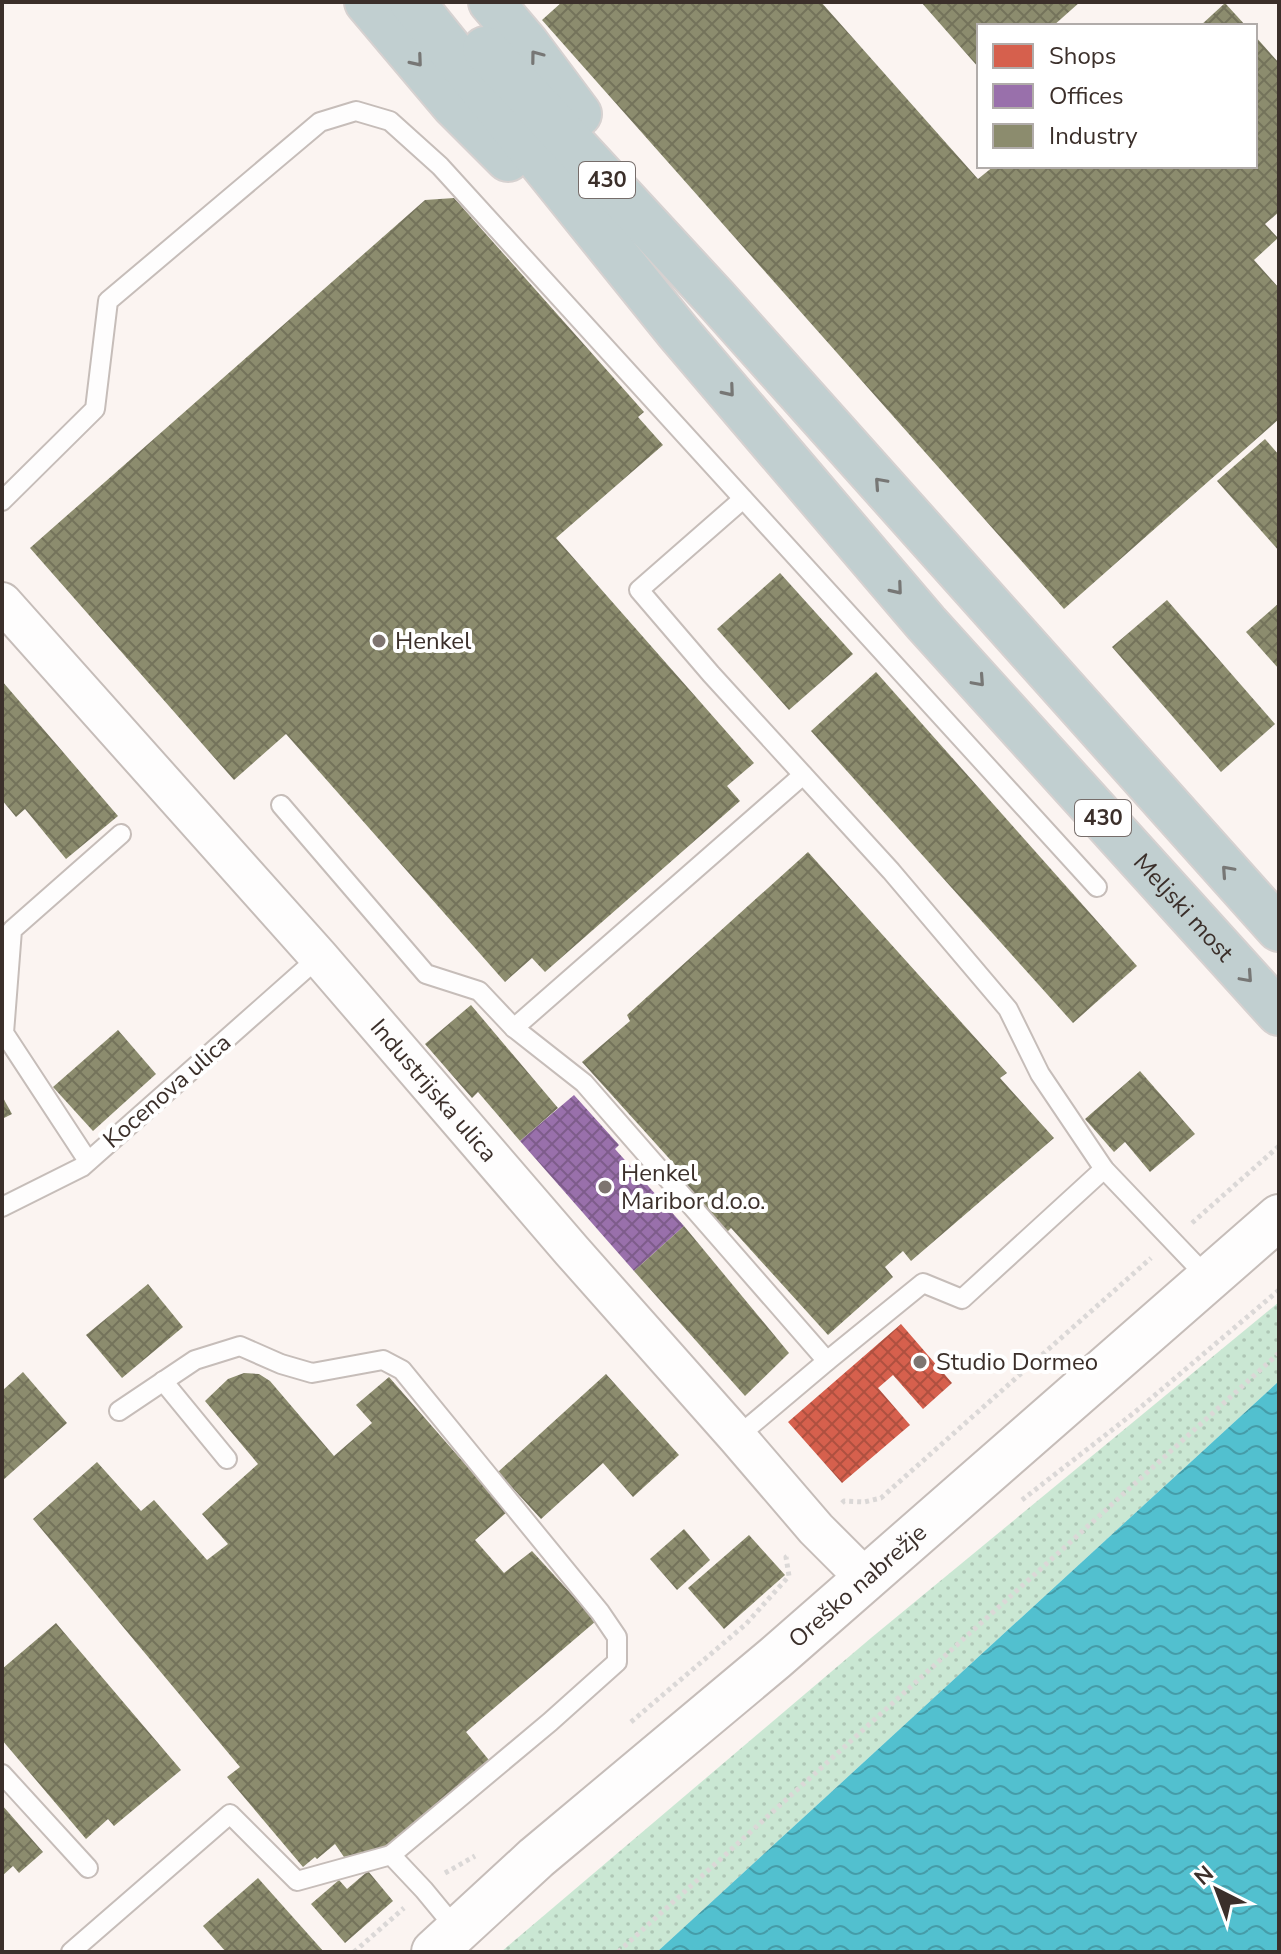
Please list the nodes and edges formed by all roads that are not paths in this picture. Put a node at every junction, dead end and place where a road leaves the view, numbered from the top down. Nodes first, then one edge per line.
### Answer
1 (367, 2) edge
2 (412, 2) edge
3 (443, 2) edge
4 (491, 2) edge
5 (716, 299) junction
6 (678, 332) junction
7 (743, 499) junction
8 (2, 501) edge
9 (2, 602) edge
10 (803, 775) junction
11 (281, 805) dead end
12 (121, 834) dead end
13 (1097, 887) dead end
14 (1279, 929) edge
15 (319, 957) junction
16 (1279, 1013) edge
17 (514, 1028) junction
18 (88, 1161) junction
19 (1104, 1169) junction
20 (2, 1207) edge
21 (1279, 1217) edge
22 (1209, 1279) junction
23 (827, 1361) junction
24 (163, 1381) junction
25 (119, 1411) dead end
26 (737, 1437) junction
27 (227, 1459) dead end
28 (865, 1578) junction
29 (2, 1774) edge
30 (391, 1855) junction
31 (88, 1868) dead end
32 (446, 1941) edge
33 (71, 1952) edge

1 -> 6 highway
2 - 6 highway, 430
3 - 5 highway, 430
5 -> 4 highway
14 -> 5 highway, 430
6 -> 16 highway, Meljski most / 430
7 - 8 lane
7 - 10 lane
7 - 13 lane
9 - 15 street, Industrijska ulica
10 - 17 lane
10 - 19 lane
11 - 17 lane
12 - 18 lane
15 - 18 lane, Kocenova ulica
15 - 26 street, Industrijska ulica
17 - 23 lane
18 - 20 lane, Kocenova ulica
19 - 22 lane
19 - 23 lane
21 - 22 street, Oreško nabrežje
22 - 28 street, Oreško nabrežje
23 - 26 lane
24 - 25 lane
24 - 27 lane
24 - 30 lane
26 - 28 street, Industrijska ulica
28 - 32 street, Oreško nabrežje
29 - 31 lane
30 - 32 lane
30 - 33 lane

